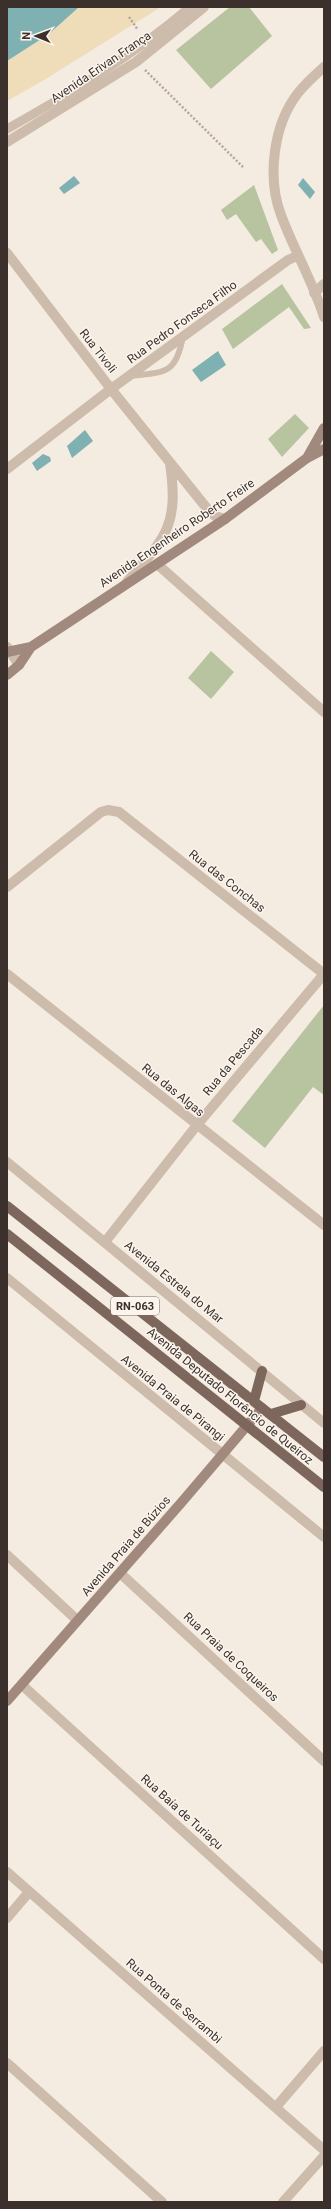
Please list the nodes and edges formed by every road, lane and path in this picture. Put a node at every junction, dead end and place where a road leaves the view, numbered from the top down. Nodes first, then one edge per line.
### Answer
1 (190, 7) edge
2 (204, 7) edge
3 (129, 17) dead end
4 (138, 30) dead end
5 (136, 62) junction
6 (324, 67) edge
7 (7, 129) edge
8 (7, 142) edge
9 (243, 167) dead end
10 (7, 253) edge
11 (298, 256) junction
12 (324, 284) edge
13 (314, 293) junction
14 (324, 317) edge
15 (183, 336) junction
16 (128, 376) junction
17 (111, 389) junction
18 (324, 428) edge
19 (324, 449) edge
20 (307, 458) junction
21 (170, 463) junction
22 (7, 469) edge
23 (225, 519) junction
24 (157, 564) junction
25 (125, 585) junction
26 (31, 647) junction
27 (8, 650) edge
28 (19, 665) junction
29 (7, 675) edge
30 (324, 712) edge
31 (7, 887) edge
32 (7, 974) edge
33 (324, 974) edge
34 (197, 1125) junction
35 (7, 1162) edge
36 (7, 1206) edge
37 (324, 1225) edge
38 (7, 1234) edge
39 (105, 1242) junction
40 (7, 1278) edge
41 (262, 1371) junction
42 (258, 1404) junction
43 (301, 1405) junction
44 (270, 1414) junction
45 (324, 1423) edge
46 (246, 1426) junction
47 (222, 1456) junction
48 (324, 1457) edge
49 (324, 1487) edge
50 (324, 1537) edge
51 (7, 1555) edge
52 (120, 1572) junction
53 (77, 1620) junction
54 (22, 1685) junction
55 (7, 1701) edge
56 (324, 1761) edge
57 (7, 1872) edge
58 (29, 1892) junction
59 (7, 1918) edge
60 (324, 1959) edge
61 (324, 2051) edge
62 (7, 2063) edge
63 (276, 2108) junction
64 (324, 2150) edge
65 (324, 2156) edge
66 (162, 2202) edge
67 (283, 2202) edge

1 - 7 street
2 - 5 street, Avenida Erivan França
3 - 4 path
5 - 8 street, Avenida Erivan França
5 - 9 path
6 - 11 street
10 - 17 street, Rua Tivoli
11 - 13 street
11 - 15 street, Rua Pedro Fonseca Filho
12 - 13 street
13 - 14 street
15 - 16 street, Rua Pedro Fonseca Filho
15 - 16 lane
16 - 17 street, Rua Pedro Fonseca Filho
17 - 21 street, Rua Tivoli
17 - 22 street, Rua Pedro Fonseca Filho
18 - 20 main road, Avenida Engenheiro Roberto Freire
19 - 20 main road
20 - 23 main road, Avenida Engenheiro Roberto Freire
21 - 23 street, Rua Tivoli
21 - 25 street
23 - 24 main road, Avenida Engenheiro Roberto Freire
24 - 25 main road, Avenida Engenheiro Roberto Freire
24 - 30 street
25 - 26 main road, Avenida Engenheiro Roberto Freire
26 - 27 main road, Avenida Engenheiro Roberto Freire
26 - 28 main road, Avenida Engenheiro Roberto Freire
27 - 28 street
28 - 29 main road, Avenida Engenheiro Roberto Freire
31 - 33 street, Rua das Conchas
32 - 34 street, Rua das Algas
33 - 34 street, Rua da Pescada
34 - 37 street, Rua das Algas
34 - 39 street, Rua da Pescada
35 - 39 street, Avenida Estrela do Mar
36 - 42 main road, Avenida Deputado Florêncio de Queiroz / RN-063
38 - 46 main road, Avenida Deputado Florêncio de Queiroz / RN-063
39 - 41 street, Avenida Estrela do Mar
40 - 47 street, Avenida Praia de Pirangi
41 - 42 main road
41 - 43 street, Avenida Estrela do Mar
42 - 44 main road, Avenida Deputado Florêncio de Queiroz / RN-063
42 - 46 main road, Avenida Praia de Búzios
43 - 44 main road
43 - 45 street, Avenida Estrela do Mar
44 - 48 main road, Avenida Deputado Florêncio de Queiroz / RN-063
46 - 47 main road, Avenida Praia de Búzios
46 - 49 main road, Avenida Deputado Florêncio de Queiroz / RN-063
47 - 50 street, Avenida Praia de Pirangi
47 - 52 main road, Avenida Praia de Búzios
51 - 53 street
52 - 53 main road, Avenida Praia de Búzios
52 - 56 street, Rua Praia de Coqueiros
53 - 54 main road, Avenida Praia de Búzios
54 - 55 main road, Avenida Praia de Búzios
54 - 60 street, Rua Baía de Turiaçu
57 - 58 street, Rua Ponta de Serrambi
58 - 59 street
58 - 63 street, Rua Ponta de Serrambi
61 - 63 street
62 - 66 street
63 - 64 street, Rua Ponta de Serrambi
65 - 67 street

